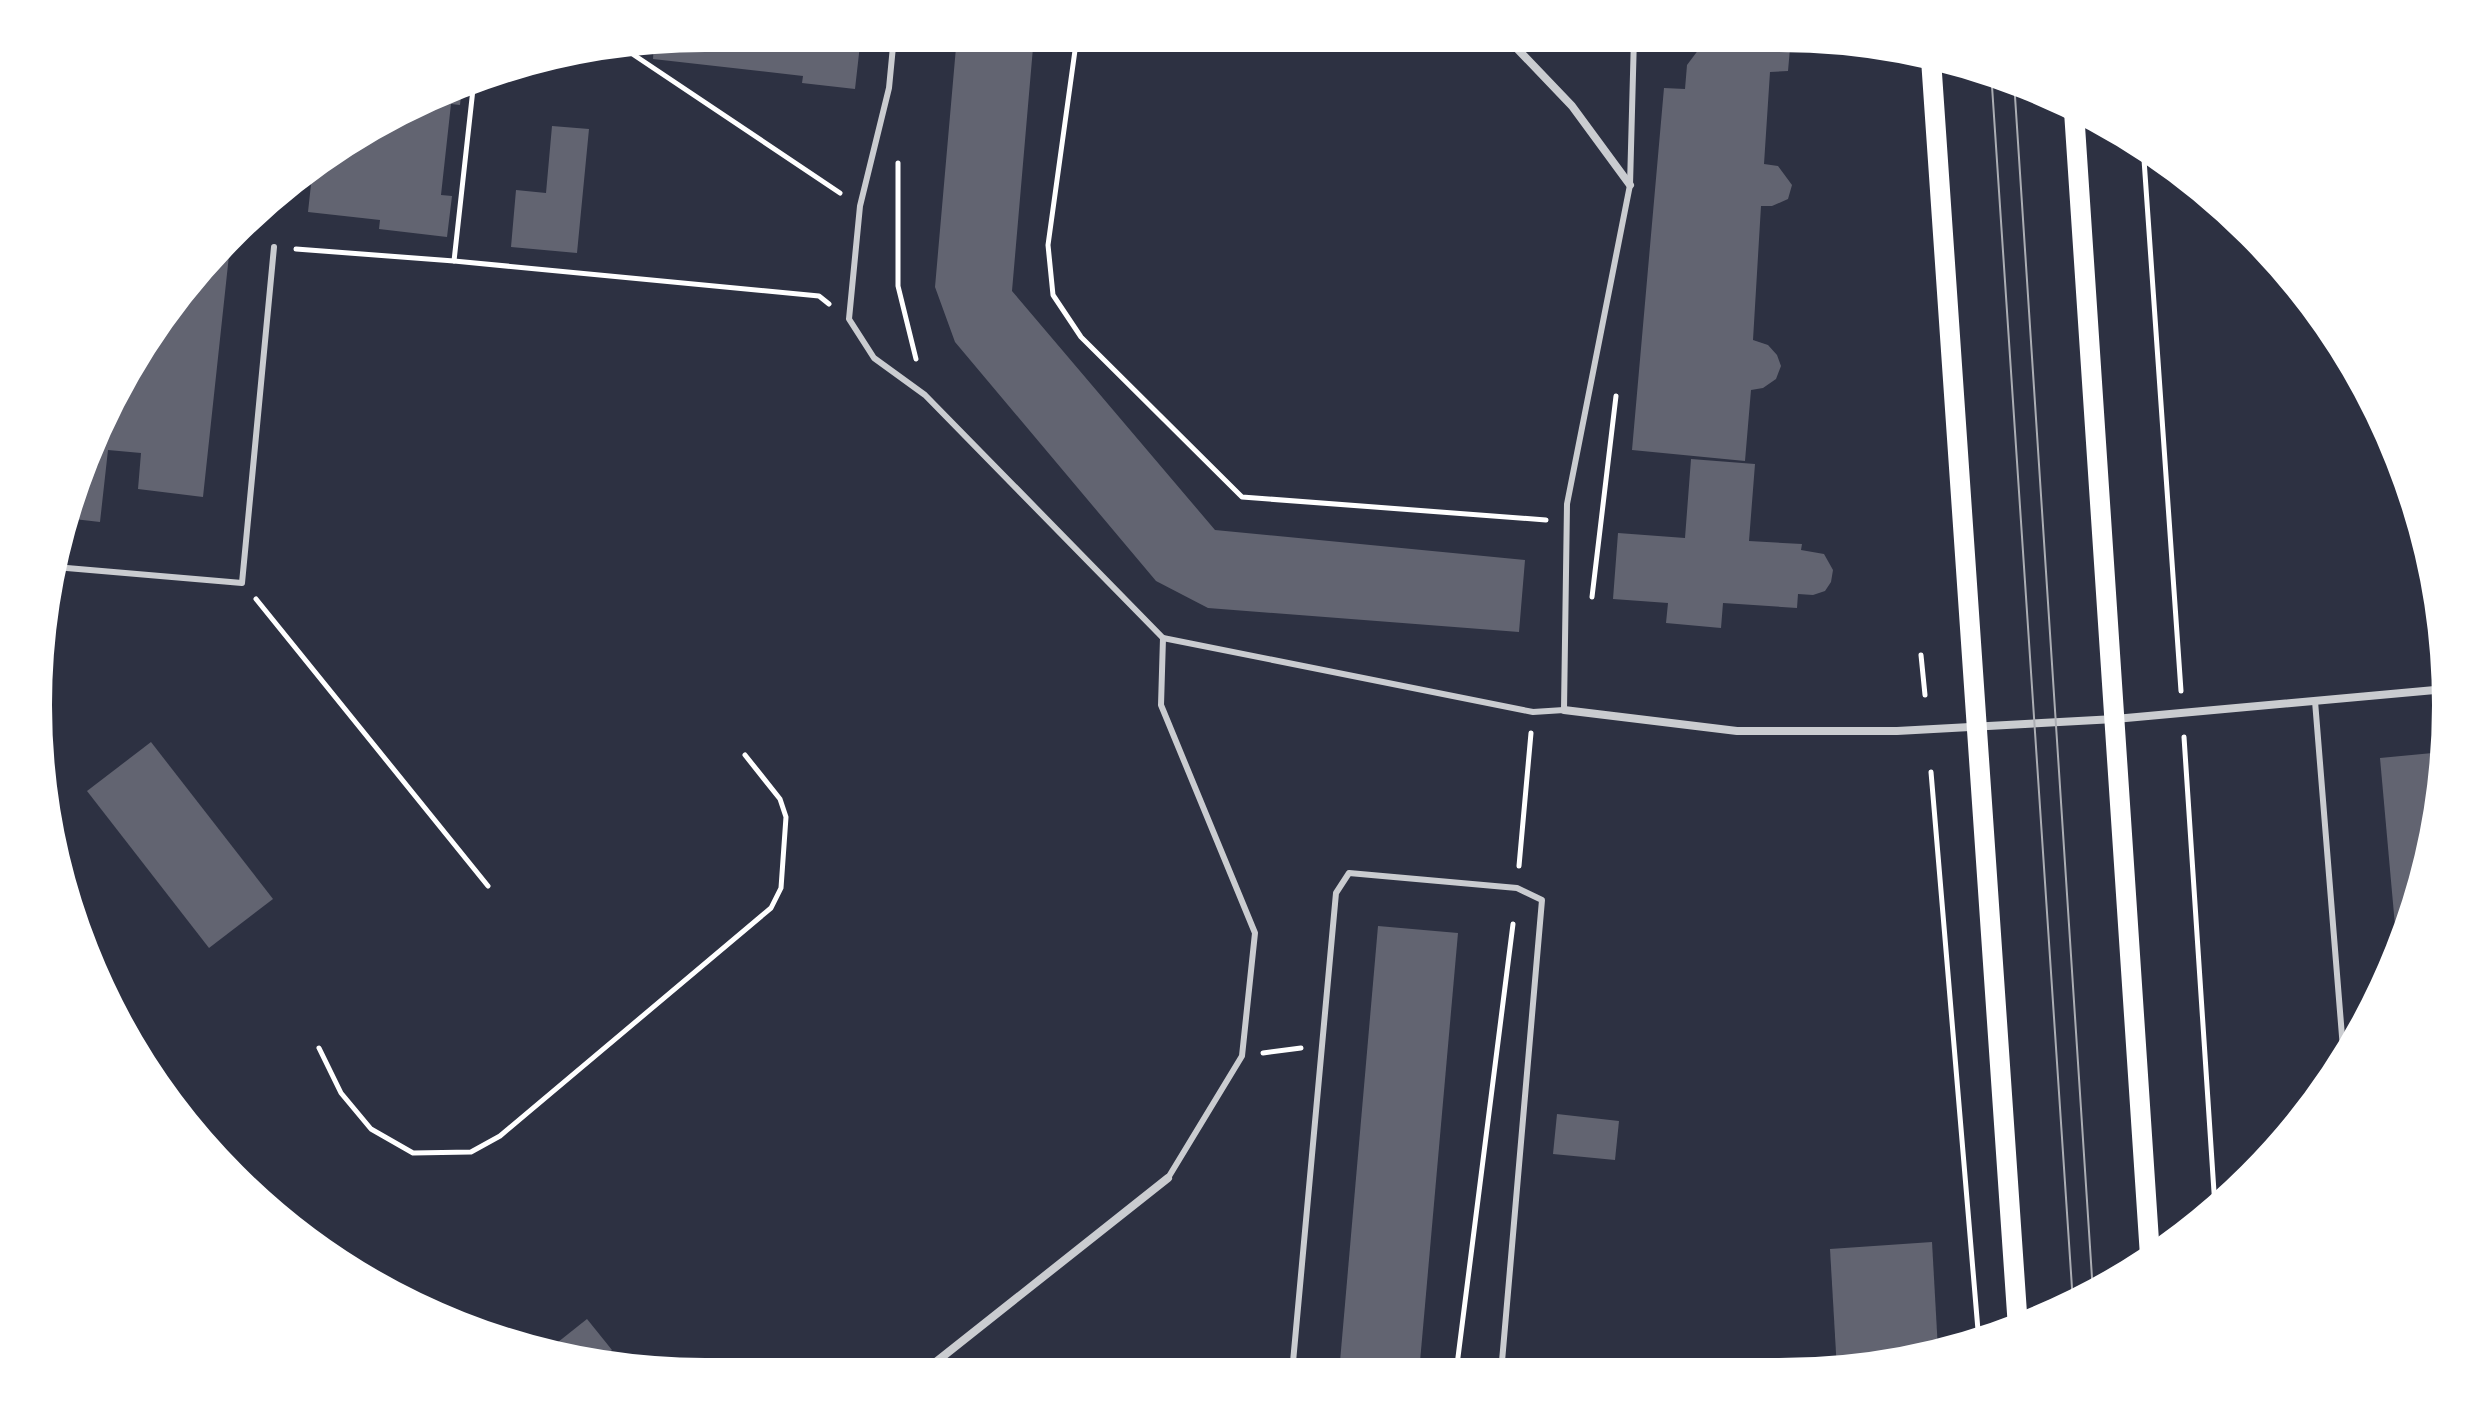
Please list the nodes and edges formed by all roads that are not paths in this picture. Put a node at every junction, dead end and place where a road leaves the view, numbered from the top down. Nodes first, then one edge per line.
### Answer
1 (893, 50) edge
2 (1518, 50) edge
3 (1634, 50) edge
4 (1932, 68) edge
5 (2075, 121) edge
6 (1630, 185) junction
7 (274, 247) road end
8 (65, 568) edge
9 (1163, 638) junction
10 (2434, 690) edge
11 (2315, 701) junction
12 (1564, 710) junction
13 (2115, 719) junction
14 (1976, 725) junction
15 (2342, 1038) edge
16 (1168, 1178) joint
17 (2155, 1241) edge
18 (2017, 1315) edge
19 (938, 1360) edge
20 (1293, 1360) edge
21 (1502, 1360) edge

1 - 9 lane
2 - 6 street
3 - 6 lane
4 - 14 main road
5 - 13 main road
6 - 12 lane
7 - 8 lane
9 - 12 lane
9 - 16 lane
10 - 11 street
11 - 13 street
11 - 15 lane
12 - 14 street
13 - 14 street
13 - 17 main road
14 - 18 main road
16 - 19 street
20 - 21 lane

